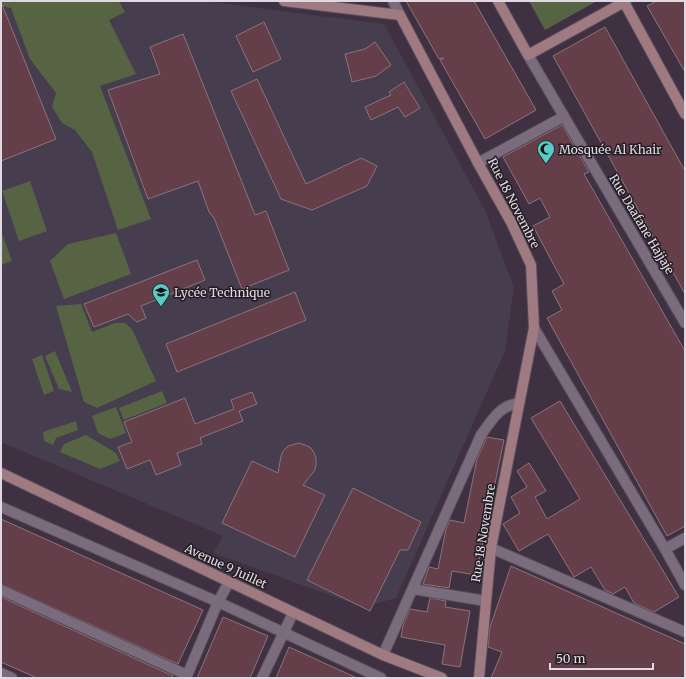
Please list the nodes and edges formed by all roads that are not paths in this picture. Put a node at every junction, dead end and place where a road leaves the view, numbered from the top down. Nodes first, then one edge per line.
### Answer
1 (284, 1) edge
2 (338, 1) edge
3 (393, 1) edge
4 (498, 1) edge
5 (625, 2) edge
6 (328, 6) junction
7 (400, 15) junction
8 (528, 55) junction
9 (685, 114) edge
10 (564, 117) junction
11 (478, 163) junction
12 (685, 323) edge
13 (534, 328) junction
14 (519, 403) junction
15 (1, 473) edge
16 (1, 507) edge
17 (685, 538) edge
18 (491, 548) junction
19 (665, 549) junction
20 (229, 582) junction
21 (685, 586) edge
22 (412, 589) junction
23 (1, 590) edge
24 (486, 601) junction
25 (218, 602) junction
26 (294, 613) junction
27 (685, 632) edge
28 (283, 633) junction
29 (383, 654) junction
30 (1, 673) edge
31 (186, 676) edge
32 (12, 678) edge
33 (262, 678) edge
34 (381, 678) edge
35 (442, 678) edge
36 (479, 678) edge

1 - 6 street
2 - 6 street
3 - 7 street
4 - 8 street
5 - 8 street
5 - 9 street
6 - 7 street
7 - 11 street, Rue 18 Novembre
8 - 10 street, Rue Daafane Hajjaje
10 - 11 street
10 - 12 street, Rue Daafane Hajjaje
11 - 13 street, Rue 18 Novembre
13 - 14 street, Rue 18 Novembre
13 - 19 street
14 - 18 street, Rue 18 Novembre
14 - 22 street
15 - 20 street, Avenue 9 Juillet
16 - 25 street
17 - 19 street
18 - 24 street, Rue 18 Novembre
18 - 27 street
19 - 21 street
20 - 25 street
20 - 26 street, Avenue 9 Juillet
22 - 24 street
22 - 29 street
23 - 31 street
24 - 36 street, Rue 18 Novembre
25 - 28 street
25 - 31 street
26 - 28 street
26 - 29 street, Avenue 9 Juillet
28 - 33 street
28 - 34 street
29 - 35 street, Avenue 9 Juillet
30 - 32 street

